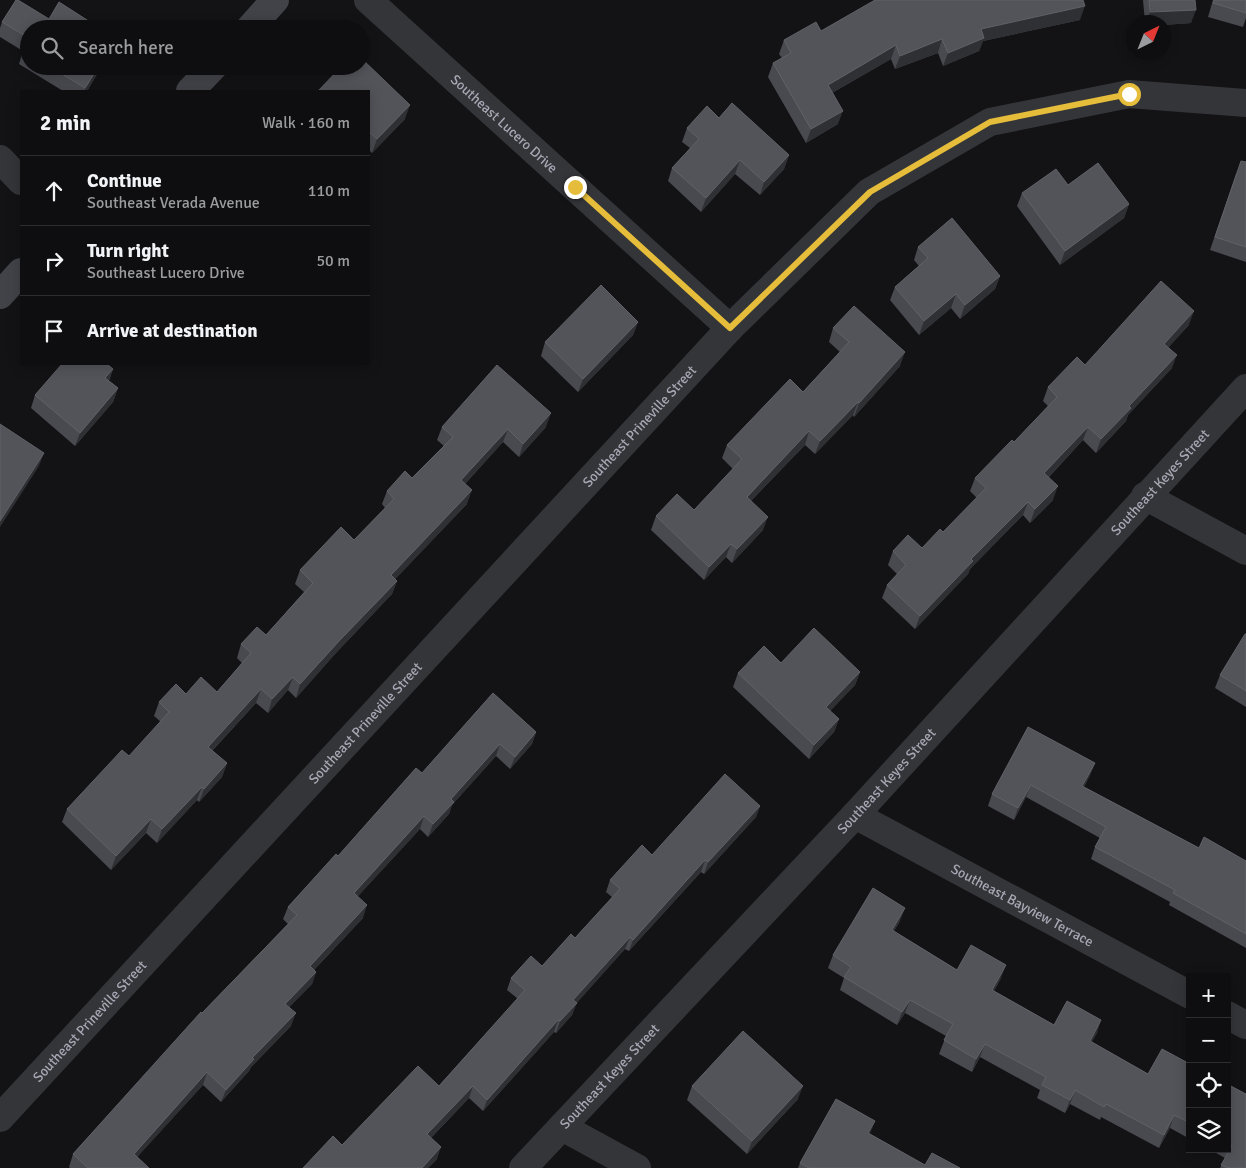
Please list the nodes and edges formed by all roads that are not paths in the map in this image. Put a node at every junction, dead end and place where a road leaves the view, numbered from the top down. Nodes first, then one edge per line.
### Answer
1 (275, 0) edge
2 (368, 0) edge
3 (257, 20) edge
4 (205, 75) edge
5 (191, 90) edge
6 (1246, 103) edge
7 (0, 159) edge
8 (20, 179) edge
9 (20, 273) edge
10 (0, 295) edge
11 (730, 328) junction
12 (1246, 388) edge
13 (1145, 496) junction
14 (1246, 551) edge
15 (855, 815) junction
16 (1186, 993) edge
17 (1231, 1017) edge
18 (1246, 1025) edge
19 (0, 1118) edge
20 (562, 1127) junction
21 (523, 1168) edge
22 (637, 1168) edge

1 - 3 street
2 - 11 street, Southeast Lucero Drive
4 - 5 street
6 - 11 street, Southeast Prineville Street
7 - 8 street
9 - 10 street
11 - 19 street, Southeast Prineville Street
12 - 13 street, Southeast Keyes Street
13 - 14 street
13 - 15 street, Southeast Keyes Street
15 - 16 street, Southeast Bayview Terrace
15 - 20 street, Southeast Keyes Street
17 - 18 street
20 - 21 street, Southeast Keyes Street
20 - 22 street

